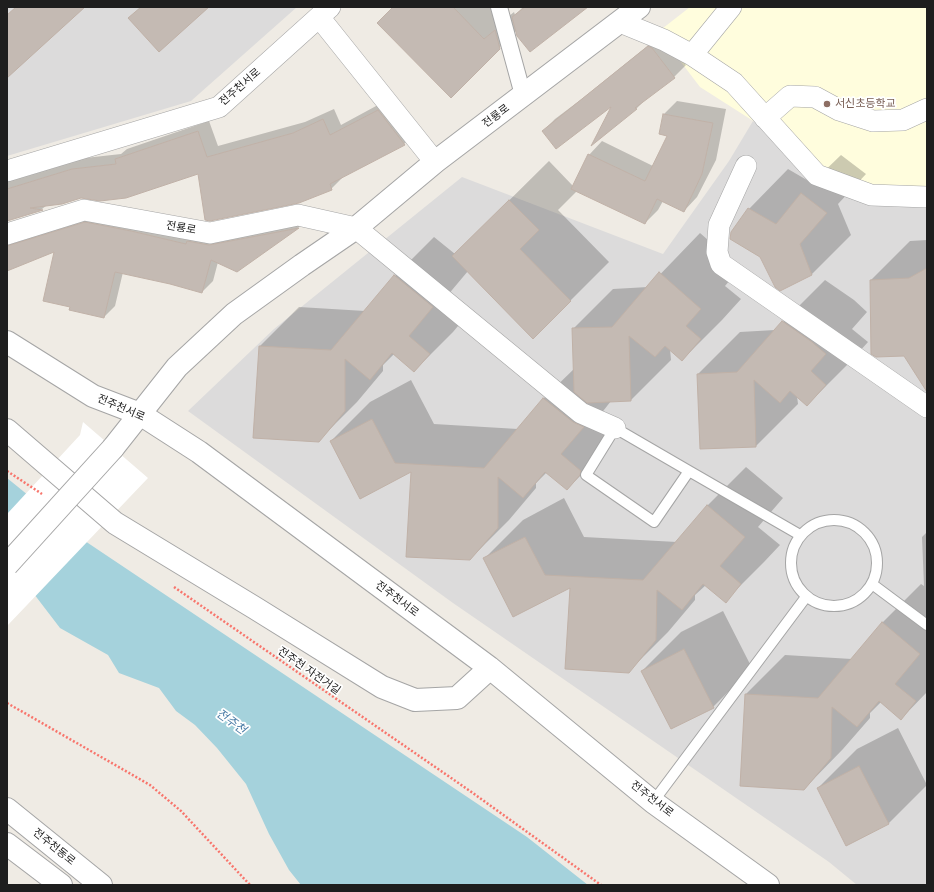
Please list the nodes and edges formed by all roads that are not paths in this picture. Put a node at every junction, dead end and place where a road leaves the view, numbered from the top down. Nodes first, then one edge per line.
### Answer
1 (498, 7) edge
2 (639, 7) edge
3 (730, 7) edge
4 (322, 10) edge
5 (620, 22) junction
6 (692, 55) junction
7 (523, 95) junction
8 (927, 109) edge
9 (765, 118) junction
10 (435, 162) junction
11 (746, 166) dead end
12 (7, 172) edge
13 (927, 197) edge
14 (356, 228) junction
15 (7, 234) edge
16 (7, 342) edge
17 (927, 407) edge
18 (140, 414) junction
19 (615, 428) junction
20 (7, 430) edge
21 (689, 471) junction
22 (800, 535) junction
23 (7, 565) edge
24 (872, 584) junction
25 (806, 597) junction
26 (927, 625) edge
27 (490, 668) junction
28 (653, 802) junction
29 (7, 809) edge
30 (7, 844) edge
31 (61, 885) edge
32 (101, 885) edge
33 (768, 885) edge

1 - 7 street
2 - 5 street, 전룡로
3 - 6 street
4 - 10 street
4 - 12 street, 전주천서로
5 - 6 street
5 - 7 street, 전룡로
6 - 9 street
7 - 10 street, 전룡로
8 - 9 street
9 - 13 street
10 - 14 street, 전룡로
11 - 17 street
14 - 15 street, 전룡로
14 - 18 street, 전룡로
14 - 19 street
16 - 18 street, 전주천서로
18 - 23 street, 전룡로, bridge
18 - 27 street, 전주천서로
19 - 21 lane
19 - 21 lane
20 - 27 street
21 - 22 lane
22 - 24 lane
22 - 25 lane
24 - 25 lane
24 - 26 lane
25 - 28 lane
27 - 28 street, 전주천서로
28 - 33 street, 전주천서로
29 - 32 street, 전주천동로
30 - 31 street

